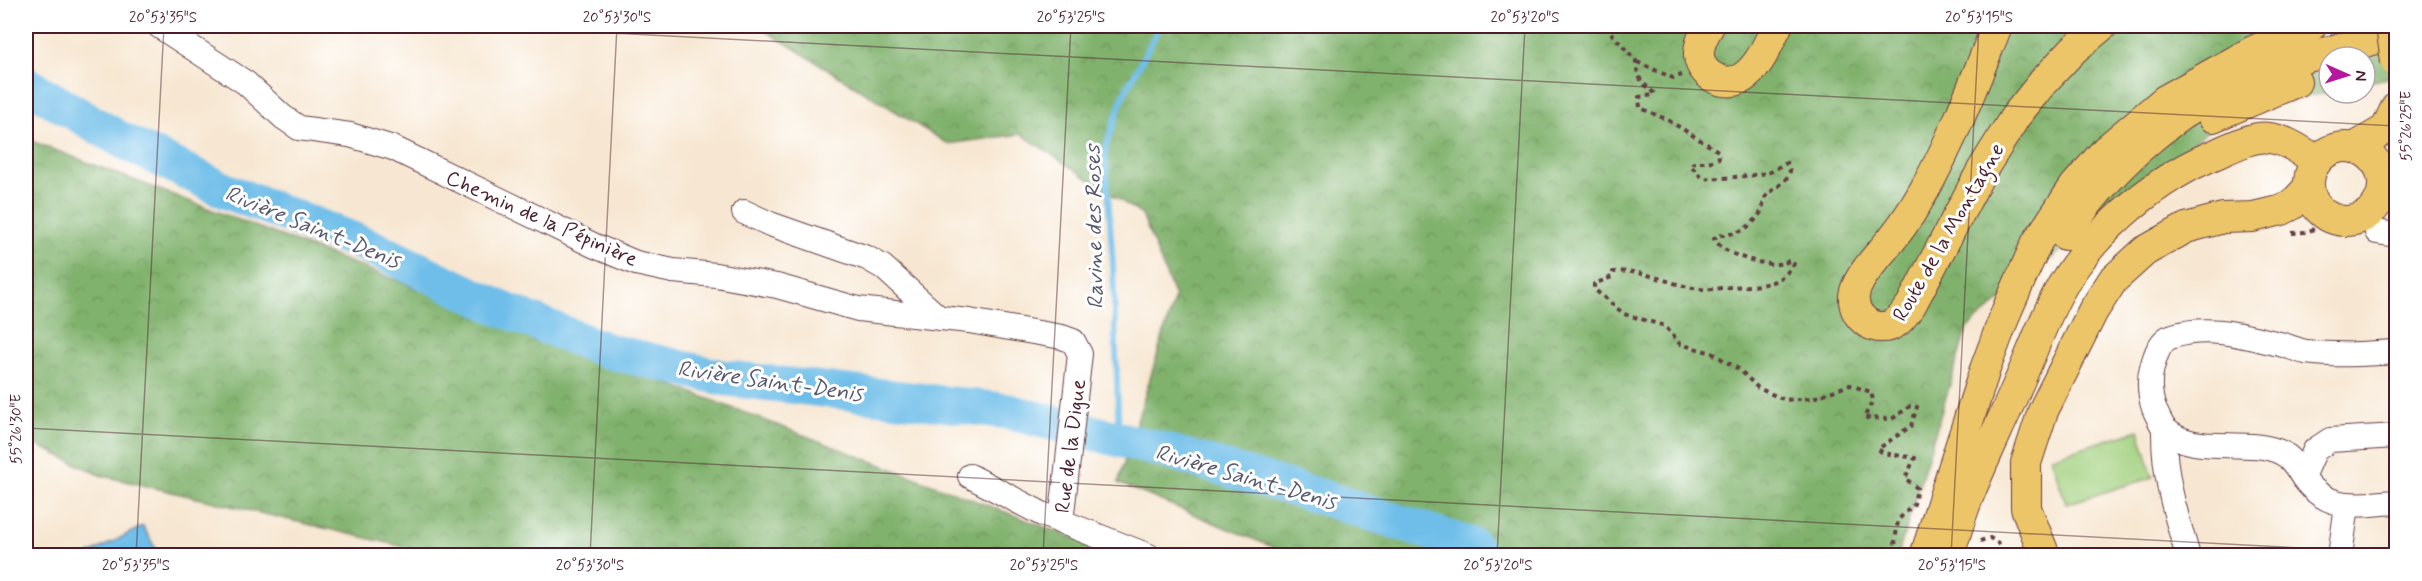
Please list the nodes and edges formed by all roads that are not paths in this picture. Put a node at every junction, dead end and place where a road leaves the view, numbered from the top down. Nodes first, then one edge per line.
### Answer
1 (159, 26) edge
2 (1709, 26) edge
3 (1777, 26) edge
4 (1997, 26) edge
5 (2102, 26) edge
6 (2311, 26) edge
7 (2391, 26) edge
8 (2397, 34) edge
9 (2397, 53) edge
10 (2377, 57) edge
11 (2397, 62) edge
12 (2317, 74) edge
13 (2397, 107) edge
14 (2354, 148) junction
15 (2392, 171) edge
16 (2313, 174) junction
17 (744, 212) dead end
18 (2328, 216) junction
19 (2253, 217) junction
20 (2382, 226) edge
21 (939, 318) junction
22 (2397, 352) edge
23 (1078, 370) joint
24 (2164, 428) junction
25 (2397, 436) edge
26 (970, 476) dead end
27 (2303, 477) junction
28 (1958, 491) junction
29 (2397, 502) edge
30 (2347, 505) junction
31 (1062, 516) junction
32 (1149, 555) edge
33 (1925, 555) edge
34 (1949, 555) edge
35 (2044, 555) edge
36 (2188, 555) edge
37 (2340, 555) edge

1 - 21 street, Chemin de la Pépinière
2 - 3 main road
4 - 5 main road, Route de la Montagne
6 - 28 main road
7 - 11 main road, bridge
8 - 28 main road
9 - 10 main road
12 - 28 main road
13 - 14 main road
14 - 15 main road
14 - 16 main road
15 - 20 main road
16 - 18 main road
16 - 19 main road
16 - 28 main road
17 - 21 street
18 - 19 main road
18 - 20 main road
19 - 35 main road
21 - 23 street, Chemin de la Pépinière
22 - 24 street
23 - 31 street, Rue de la Digue
24 - 27 street
24 - 36 street
25 - 27 street
26 - 31 street, Rue de la Digue
27 - 30 street
28 - 33 main road
28 - 34 main road
29 - 30 street
30 - 37 street
31 - 32 street, Rue de la Digue

